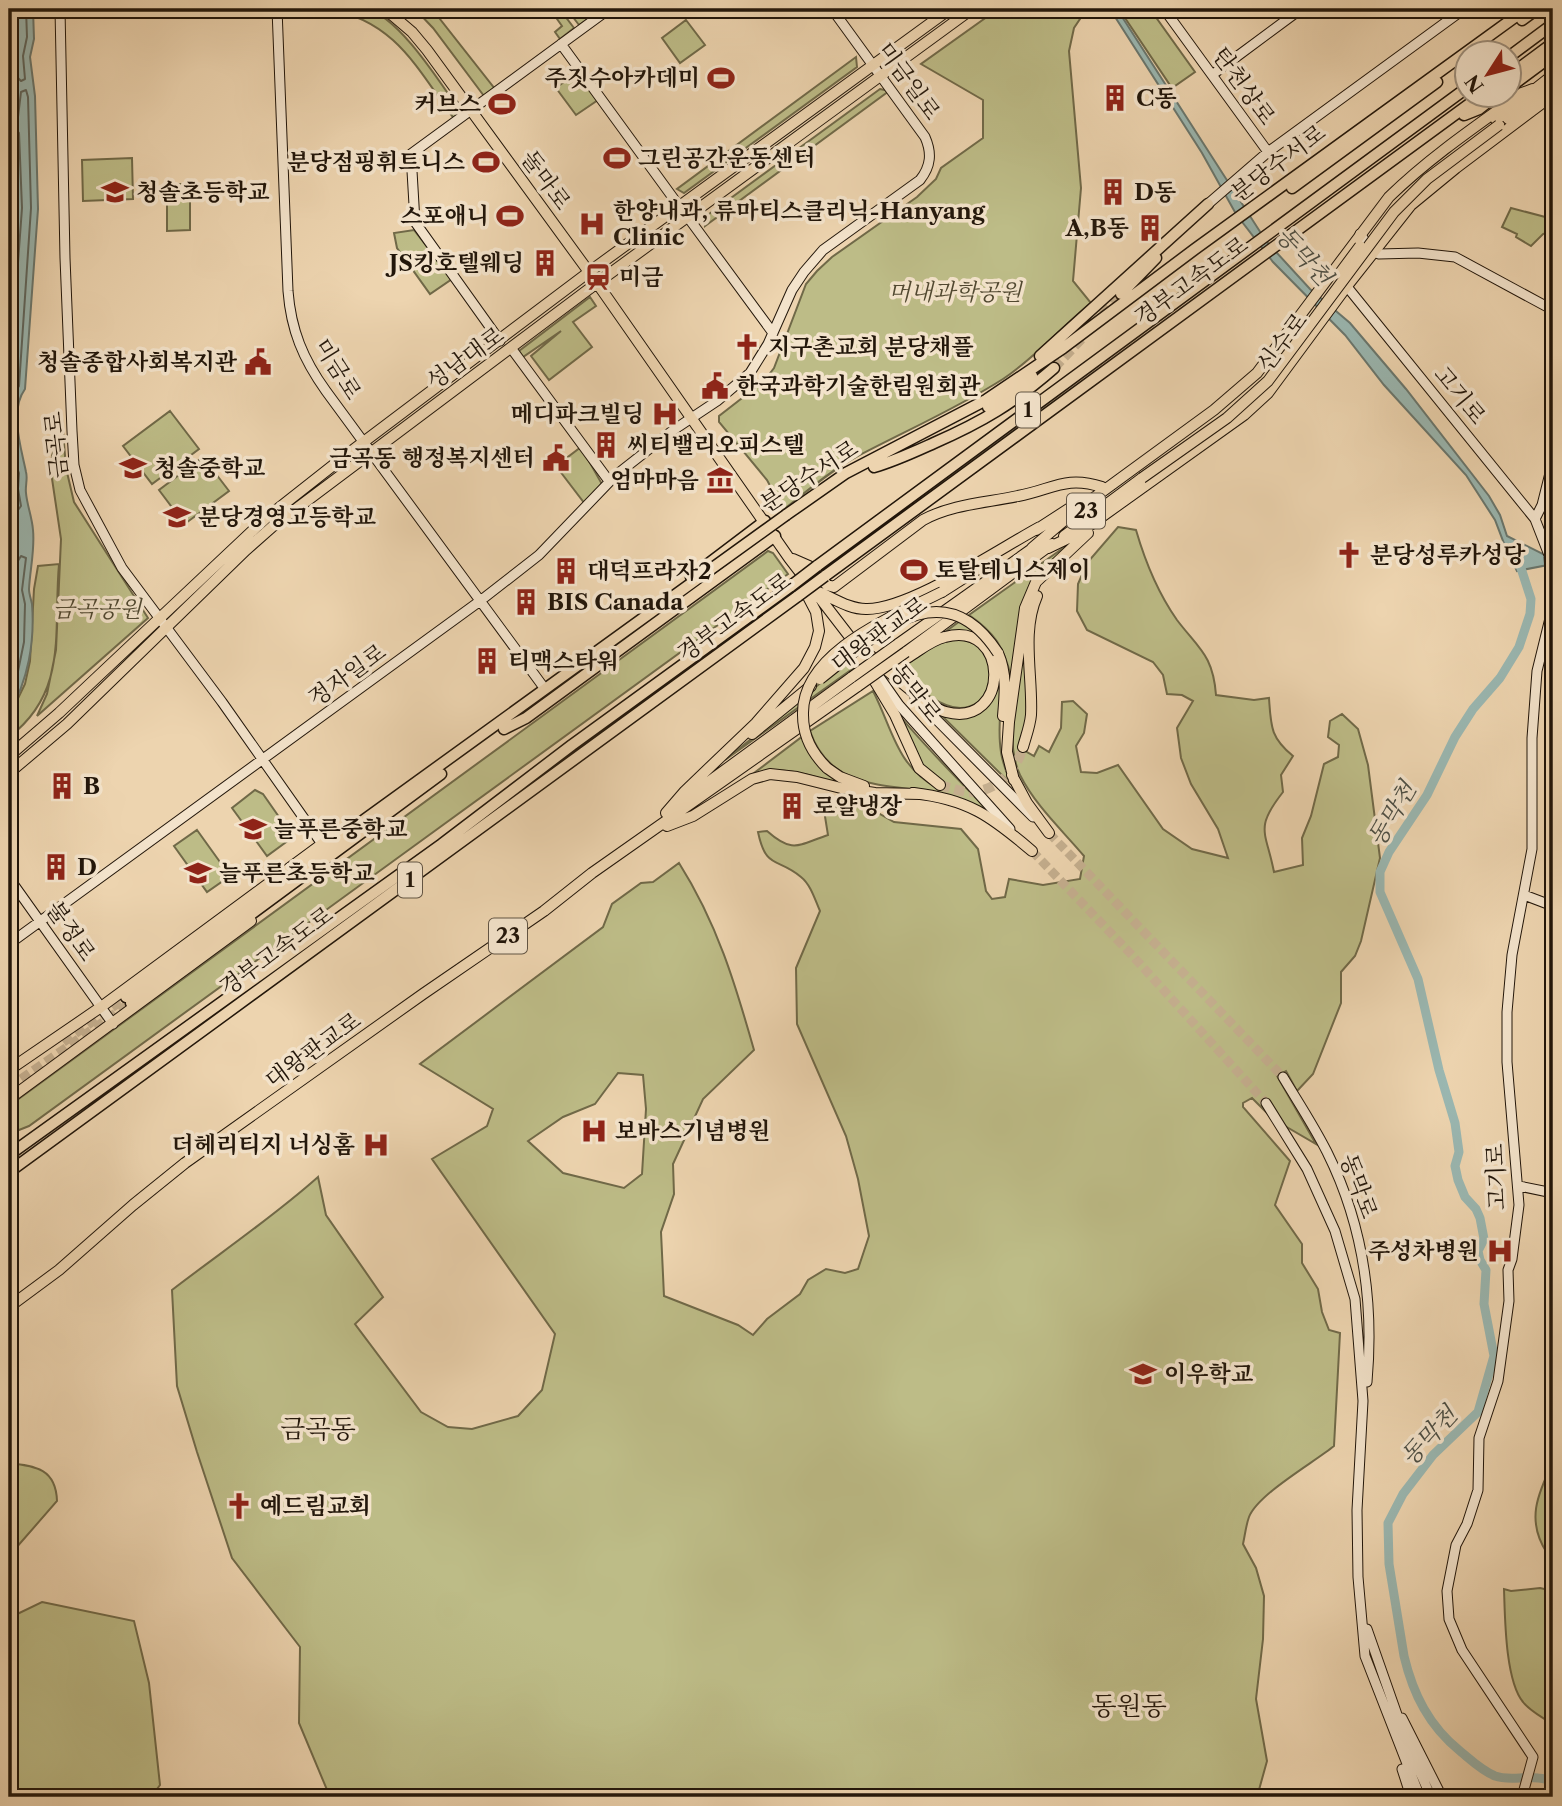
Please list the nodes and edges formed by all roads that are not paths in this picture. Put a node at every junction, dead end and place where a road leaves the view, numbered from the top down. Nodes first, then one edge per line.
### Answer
1 (60, 9) edge
2 (277, 9) edge
3 (385, 9) edge
4 (609, 9) edge
5 (832, 9) edge
6 (950, 9) edge
7 (972, 9) edge
8 (1164, 9) edge
9 (1301, 9) edge
10 (1464, 9) edge
11 (1526, 9) edge
12 (1537, 9) edge
13 (1553, 24) edge
14 (1497, 38) edge
15 (1553, 43) edge
16 (561, 44) junction
17 (1524, 46) edge
18 (1553, 55) edge
19 (873, 65) junction
20 (1524, 65) edge
21 (1454, 70) edge
22 (1212, 75) junction
23 (1553, 75) edge
24 (880, 76) junction
25 (1524, 77) edge
26 (1553, 88) edge
27 (1533, 89) junction
28 (1553, 95) edge
29 (1454, 97) edge
30 (1465, 108) edge
31 (1479, 108) edge
32 (471, 110) junction
33 (1445, 123) junction
34 (1498, 123) junction
35 (1268, 152) junction
36 (1273, 198) junction
37 (1208, 204) joint
38 (679, 206) junction
39 (687, 216) junction
40 (1192, 219) junction
41 (1360, 234) junction
42 (1221, 236) junction
43 (1373, 253) junction
44 (1334, 271) junction
45 (589, 272) junction
46 (597, 283) junction
47 (1347, 286) junction
48 (1121, 294) tunnel mouth
49 (1553, 310) edge
50 (772, 333) junction
51 (500, 341) junction
52 (511, 348) junction
53 (1054, 368) tunnel mouth
54 (1009, 384) junction
55 (691, 418) junction
56 (364, 442) junction
57 (371, 452) junction
58 (1553, 461) edge
59 (874, 467) junction
60 (1139, 473) junction
61 (609, 481) junction
62 (1102, 487) junction
63 (1114, 509) junction
64 (787, 517) junction
65 (1535, 519) junction
66 (765, 521) junction
67 (1040, 527) junction
68 (775, 536) junction
69 (1048, 548) junction
70 (1063, 556) junction
71 (789, 558) junction
72 (1551, 573) edge
73 (815, 590) junction
74 (794, 591) junction
75 (480, 601) junction
76 (159, 618) junction
77 (841, 625) junction
78 (166, 628) junction
79 (855, 642) junction
80 (863, 654) junction
81 (906, 655) junction
82 (855, 682) junction
83 (542, 685) junction
84 (502, 726) junction
85 (1023, 747) tunnel mouth
86 (9, 756) edge
87 (262, 760) junction
88 (716, 763) junction
89 (9, 773) edge
90 (1014, 780) junction
91 (940, 785) tunnel mouth
92 (920, 793) junction
93 (666, 813) junction
94 (365, 825) junction
95 (1049, 833) joint
96 (647, 834) junction
97 (322, 844) junction
98 (1031, 851) joint
99 (9, 878) edge
100 (1524, 895) junction
101 (1553, 906) edge
102 (40, 921) junction
103 (9, 944) edge
104 (129, 1000) tunnel mouth
105 (101, 1007) junction
106 (113, 1024) junction
107 (9, 1070) edge
108 (1283, 1077) tunnel mouth
109 (9, 1099) edge
110 (1266, 1103) tunnel mouth
111 (10, 1153) edge
112 (9, 1174) edge
113 (1518, 1186) junction
114 (1553, 1194) edge
115 (9, 1307) edge
116 (1363, 1401) junction
117 (1364, 1621) junction
118 (1394, 1706) junction
119 (1397, 1743) junction
120 (1412, 1797) edge
121 (1420, 1797) edge
122 (1431, 1797) edge
123 (1442, 1797) edge
124 (1522, 1797) edge

1 - 76 street, 금곡로
2 - 56 street, 미금로
3 - 32 main road, 돌마로
4 - 16 street
5 - 19 street, 미금일로
6 - 19 main road, 성남대로
7 - 24 main road, 성남대로
8 - 22 street, 탄천상로
9 - 22 street
10 - 35 street, 분당수서로
11 - 36 highway, 분당수서로
12 - 14 highway
13 - 17 highway
15 - 20 highway
16 - 32 street
16 - 38 street
18 - 25 highway
19 - 24 street, 미금일로
19 - 38 main road, 성남대로
21 - 36 highway, 분당수서로
22 - 35 street, 탄천상로
23 - 27 main road, 23
24 - 39 main road, 성남대로
24 - 50 street, 미금일로
26 - 34 main road, 23
27 - 34 main road, 23
27 - 41 main road, 신수로
28 - 43 main road, 신수로
29 - 74 highway, 경부고속도로 / 1, bridge
30 - 33 highway, 경부고속도로 / 1
31 - 33 highway
32 - 45 main road, 돌마로
32 - 51 street
33 - 74 highway, 경부고속도로 / 1, bridge
34 - 60 main road, 23, bridge
35 - 37 street, 분당수서로
36 - 42 highway, 분당수서로
37 - 40 highway
38 - 45 main road, 성남대로
39 - 46 main road, 성남대로
39 - 50 street
40 - 48 highway
40 - 54 highway
41 - 43 street
41 - 44 main road, 신수로
42 - 54 highway, 분당수서로
42 - 59 highway, 분당수서로
43 - 47 main road, 신수로
43 - 49 street
44 - 47 street, 고기로
44 - 60 main road, 신수로
45 - 46 main road, 돌마로
45 - 51 main road, 성남대로
46 - 52 main road, 성남대로
46 - 55 main road, 돌마로
47 - 63 main road, 신수로
47 - 65 street, 고기로
50 - 55 street, 미금일로
51 - 56 main road, 성남대로
52 - 57 main road, 성남대로
52 - 61 street
53 - 59 highway
54 - 64 highway, 분당수서로
55 - 61 street, 정자일로
55 - 66 main road, 돌마로
56 - 57 street, 미금로
56 - 76 main road, 성남대로
57 - 75 street, 미금로
57 - 78 main road, 성남대로
58 - 65 street
59 - 64 highway, 분당수서로
60 - 62 main road
60 - 69 main road, 대왕판교로 / 23
60 - 82 main road, 대왕판교로 / 23, bridge
61 - 75 street, 정자일로
62 - 67 main road
62 - 71 main road
63 - 69 main road
63 - 70 main road
64 - 84 highway, 분당수서로
65 - 72 street, 고기로
66 - 68 main road, 돌마로
66 - 83 highway
67 - 73 main road
67 - 92 main road, bridge
68 - 71 main road, 돌마로
68 - 84 highway
69 - 81 main road, 대왕판교로 / 23
70 - 85 main road
70 - 90 main road
71 - 73 main road, 돌마로
71 - 88 main road
72 - 100 street, 고기로
73 - 77 main road, 돌마로
74 - 111 highway, 경부고속도로 / 1
74 - 112 highway, 경부고속도로 / 1
75 - 83 street, 미금로
75 - 87 street, 정자일로
76 - 78 street, 금곡로
76 - 86 main road, 성남대로
77 - 79 main road, 돌마로
77 - 91 main road
78 - 87 street, 금곡로
78 - 89 main road, 성남대로
79 - 80 main road, 돌마로
79 - 81 main road
80 - 95 street, 동막로
80 - 98 street, 동막로
81 - 82 main road, bridge
82 - 93 main road, 대왕판교로 / 23
82 - 96 main road, 대왕판교로 / 23
83 - 84 highway
84 - 94 highway, 분당수서로
87 - 97 street, 금곡로
87 - 102 street, 정자일로
88 - 90 main road, bridge
88 - 93 main road
90 - 95 main road
92 - 96 main road
92 - 98 main road
93 - 96 main road, 대왕판교로 / 23
94 - 97 main road
94 - 104 highway, 분당수서로
94 - 106 main road
96 - 115 main road, 대왕판교로 / 23
97 - 105 main road
99 - 102 street, 불정로
100 - 101 street
100 - 113 street, 고기로
102 - 103 street, 정자일로
102 - 105 street, 불정로
105 - 106 street, 불정로
105 - 107 main road
106 - 109 main road
108 - 116 street, 동막로
110 - 116 street, 동막로
113 - 114 street
113 - 124 street, 고기로
116 - 117 street, 동막로
117 - 118 street, 동막로
117 - 119 street, 동막로
118 - 122 street, 동막로
118 - 123 street
119 - 120 street
119 - 121 street, 동막로

